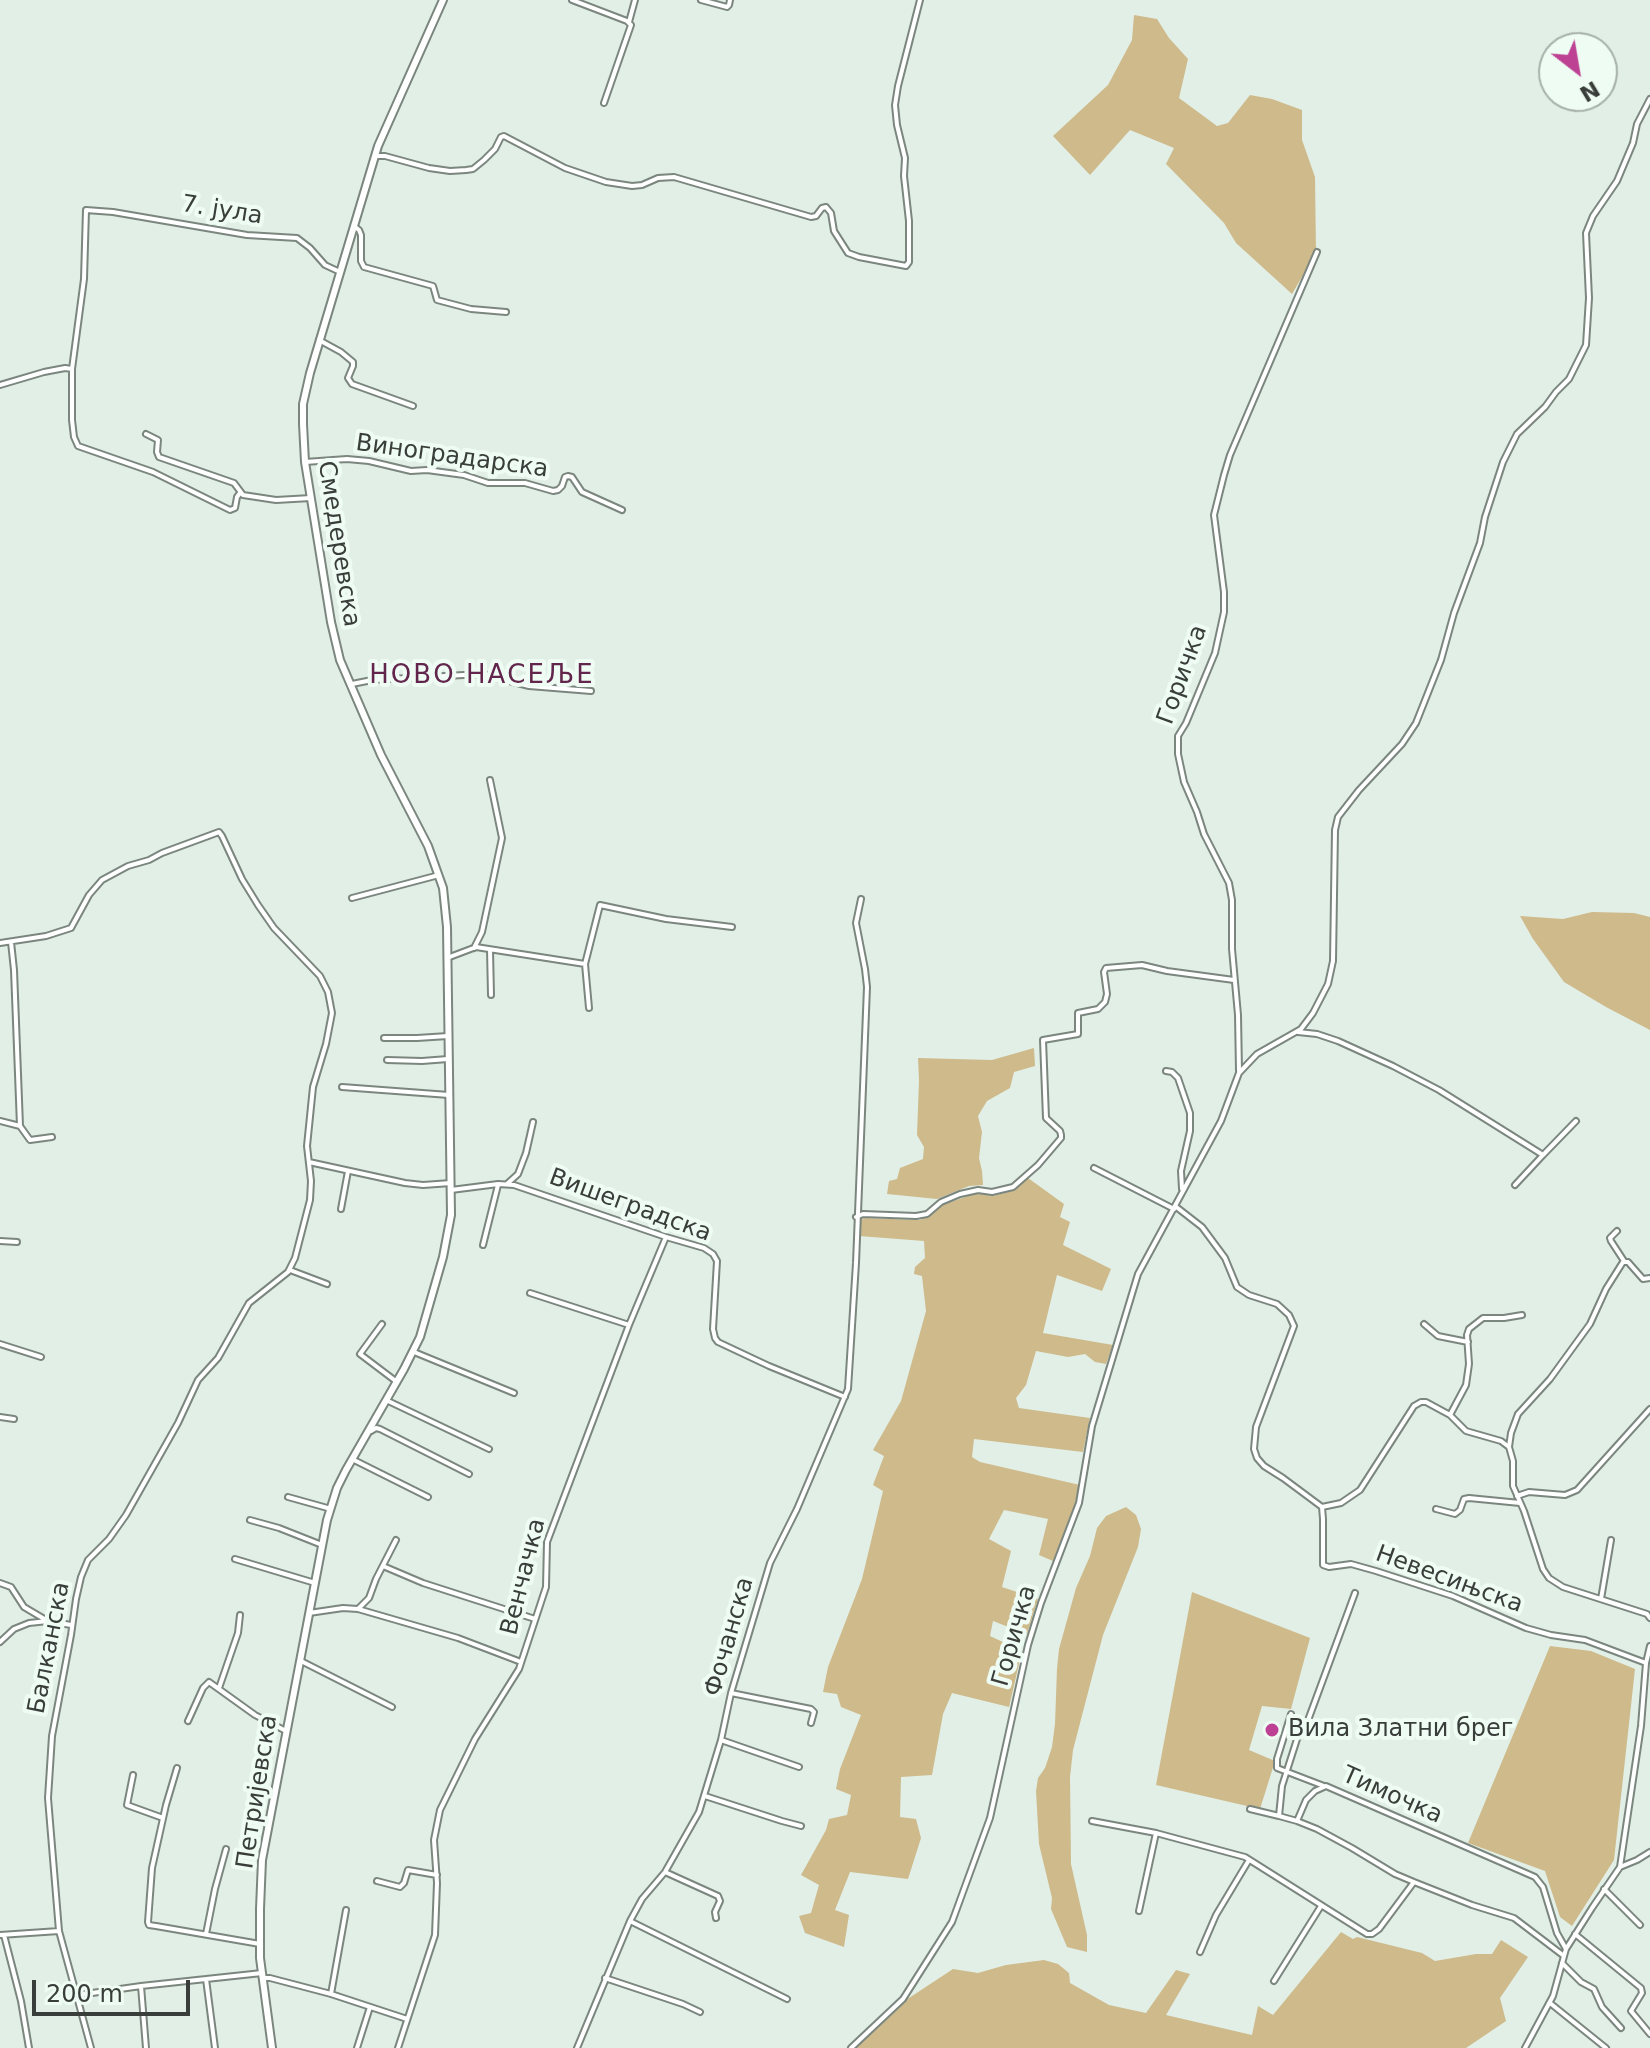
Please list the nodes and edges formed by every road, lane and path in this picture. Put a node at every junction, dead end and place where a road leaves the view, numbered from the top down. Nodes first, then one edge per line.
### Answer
1 (443, 0) edge
2 (572, 0) edge
3 (635, 0) edge
4 (701, 0) edge
5 (730, 0) edge
6 (920, 0) edge
7 (629, 22) junction
8 (1650, 99) edge
9 (604, 103) dead end
10 (376, 156) junction
11 (354, 226) junction
12 (1317, 252) dead end
13 (340, 272) junction
14 (506, 312) dead end
15 (319, 340) junction
16 (72, 369) junction
17 (0, 385) edge
18 (413, 406) dead end
19 (146, 434) dead end
20 (305, 462) junction
21 (240, 493) junction
22 (311, 498) junction
23 (622, 510) dead end
24 (350, 685) junction
25 (591, 691) dead end
26 (490, 780) dead end
27 (439, 875) junction
28 (352, 898) dead end
29 (861, 899) dead end
30 (732, 927) dead end
31 (11, 942) junction
32 (0, 943) edge
33 (474, 948) junction
34 (490, 950) junction
35 (446, 959) junction
36 (585, 964) junction
37 (1234, 980) junction
38 (491, 995) dead end
39 (589, 1008) dead end
40 (1298, 1032) junction
41 (448, 1036) junction
42 (384, 1038) dead end
43 (448, 1059) junction
44 (387, 1060) dead end
45 (1166, 1071) dead end
46 (1239, 1073) junction
47 (342, 1087) dead end
48 (449, 1095) junction
49 (0, 1121) edge
50 (1576, 1121) dead end
51 (533, 1122) dead end
52 (20, 1126) junction
53 (52, 1137) dead end
54 (1543, 1155) junction
55 (309, 1162) junction
56 (1094, 1168) dead end
57 (348, 1171) junction
58 (498, 1184) junction
59 (507, 1184) junction
60 (1515, 1185) dead end
61 (451, 1186) junction
62 (1183, 1190) junction
63 (1175, 1208) junction
64 (341, 1209) dead end
65 (856, 1217) junction
66 (1617, 1231) dead end
67 (666, 1237) junction
68 (0, 1241) edge
69 (17, 1242) dead end
70 (483, 1245) dead end
71 (1624, 1261) junction
72 (290, 1270) junction
73 (1650, 1278) edge
74 (327, 1284) dead end
75 (530, 1293) dead end
76 (1522, 1315) dead end
77 (382, 1324) dead end
78 (1424, 1324) dead end
79 (629, 1325) junction
80 (1468, 1342) junction
81 (0, 1344) edge
82 (414, 1352) junction
83 (41, 1357) dead end
84 (397, 1382) junction
85 (514, 1393) dead end
86 (845, 1397) junction
87 (386, 1400) junction
88 (1650, 1409) edge
89 (1450, 1415) junction
90 (0, 1417) edge
91 (14, 1419) dead end
92 (367, 1433) junction
93 (1509, 1447) junction
94 (489, 1449) dead end
95 (352, 1459) junction
96 (469, 1474) dead end
97 (1517, 1496) junction
98 (288, 1497) dead end
99 (428, 1497) dead end
100 (1520, 1503) junction
101 (1322, 1507) junction
102 (331, 1509) junction
103 (1436, 1509) dead end
104 (250, 1520) dead end
105 (396, 1540) dead end
106 (1611, 1540) dead end
107 (322, 1545) junction
108 (235, 1559) dead end
109 (383, 1566) junction
110 (0, 1583) edge
111 (315, 1583) junction
112 (1355, 1593) dead end
113 (1601, 1599) junction
114 (358, 1609) junction
115 (309, 1613) junction
116 (240, 1615) dead end
117 (1650, 1618) edge
118 (536, 1619) junction
119 (48, 1621) junction
120 (71, 1625) junction
121 (0, 1642) edge
122 (1650, 1646) edge
123 (300, 1660) junction
124 (521, 1662) junction
125 (1646, 1663) junction
126 (219, 1688) junction
127 (731, 1693) junction
128 (392, 1707) dead end
129 (1291, 1714) dead end
130 (188, 1721) dead end
131 (811, 1723) dead end
132 (286, 1731) junction
133 (721, 1740) junction
134 (799, 1767) dead end
135 (177, 1768) dead end
136 (1286, 1772) junction
137 (133, 1775) dead end
138 (1326, 1786) junction
139 (705, 1796) junction
140 (1250, 1809) dead end
141 (1279, 1816) junction
142 (163, 1818) junction
143 (1092, 1821) dead end
144 (1297, 1821) junction
145 (801, 1826) dead end
146 (1156, 1833) junction
147 (226, 1849) dead end
148 (1650, 1853) edge
149 (1249, 1860) junction
150 (1620, 1867) junction
151 (665, 1872) junction
152 (437, 1875) junction
153 (377, 1881) dead end
154 (1414, 1882) junction
155 (1604, 1889) junction
156 (1321, 1906) junction
157 (346, 1910) dead end
158 (1139, 1911) dead end
159 (716, 1918) dead end
160 (630, 1921) junction
161 (1640, 1925) dead end
162 (59, 1931) junction
163 (206, 1934) junction
164 (1575, 1934) junction
165 (2, 1935) edge
166 (260, 1944) junction
167 (1200, 1952) dead end
168 (1565, 1952) junction
169 (1562, 1963) junction
170 (262, 1976) junction
171 (605, 1978) junction
172 (206, 1979) junction
173 (1274, 1981) dead end
174 (141, 1986) junction
175 (331, 1994) junction
176 (77, 1996) junction
177 (787, 1999) dead end
178 (1550, 2003) junction
179 (370, 2007) junction
180 (700, 2012) dead end
181 (407, 2019) junction
182 (1621, 2028) dead end
183 (1650, 2034) edge
184 (29, 2048) edge
185 (91, 2048) edge
186 (146, 2048) edge
187 (215, 2048) edge
188 (272, 2048) edge
189 (357, 2048) edge
190 (398, 2048) edge
191 (577, 2048) edge
192 (851, 2048) edge
193 (1525, 2048) edge
194 (1606, 2048) edge

1 - 10 main road, Смедеревска
2 - 7 street
3 - 7 street
4 - 5 street
6 - 10 street
7 - 9 street
8 - 40 street, Горичка
10 - 11 main road, Смедеревска
11 - 13 main road, Смедеревска
11 - 14 street
12 - 37 street, Горичка
13 - 15 main road, Смедеревска
13 - 16 street, 7. јула
15 - 18 street
15 - 20 main road, Смедеревска
16 - 17 street
16 - 21 street
19 - 21 street
20 - 22 main road, Смедеревска
20 - 23 street, Виноградарска
21 - 22 street
22 - 24 main road, Смедеревска
24 - 25 street
24 - 27 main road, Смедеревска
26 - 33 street
27 - 28 street
27 - 35 main road, Смедеревска
29 - 65 street, Фочанска
30 - 36 street
31 - 32 street
31 - 52 street
31 - 55 street
33 - 34 street
33 - 35 street
34 - 36 street
34 - 38 street
35 - 41 main road, Смедеревска
36 - 39 street
37 - 46 street, Горичка
37 - 65 street
40 - 46 street, Горичка
40 - 54 street
41 - 42 street
41 - 43 main road, Смедеревска
43 - 44 street
43 - 48 main road, Смедеревска
45 - 62 street, Горичка
46 - 62 street, Горичка
47 - 48 street
48 - 61 main road, Петријевска
49 - 52 street
50 - 54 street
51 - 59 street
52 - 53 street
54 - 60 street
55 - 57 street, Вишеградска
55 - 72 street
56 - 63 street
57 - 61 street, Вишеградска
57 - 64 street
58 - 59 street, Вишеградска
58 - 61 street, Вишеградска
58 - 70 street
59 - 67 street, Вишеградска
61 - 82 main road, Петријевска
62 - 63 street, Горичка
63 - 101 street
63 - 192 street, Горичка
65 - 86 street, Фочанска
66 - 71 street
67 - 79 street, Венчачка
67 - 86 street, Вишеградска
68 - 69 street
71 - 73 street
71 - 93 street
72 - 74 street
72 - 120 street, Балканска
75 - 79 street
76 - 80 street
77 - 84 street
78 - 80 street
79 - 118 street, Венчачка
80 - 89 street
81 - 83 street
82 - 84 main road, Петријевска
82 - 85 street
84 - 87 main road, Петријевска
86 - 127 street, Фочанска
87 - 92 main road, Петријевска
87 - 94 street
88 - 97 street
89 - 93 street
89 - 101 street
90 - 91 street
92 - 95 main road, Петријевска
92 - 96 street
93 - 97 street
95 - 99 street
95 - 102 main road, Петријевска
97 - 100 street
98 - 102 street
100 - 103 street
100 - 113 street
101 - 125 street, Невесињска
102 - 107 main road, Петријевска
104 - 107 street
105 - 109 street
106 - 113 street
107 - 111 main road, Петријевска
108 - 111 street
109 - 114 street
109 - 118 street
110 - 119 street
111 - 115 main road, Петријевска
112 - 136 street
113 - 117 street
114 - 115 street
114 - 124 street
115 - 123 main road, Петријевска
116 - 126 street
118 - 124 street, Венчачка
119 - 120 street
119 - 121 street
120 - 162 street, Балканска
122 - 125 street
123 - 128 street
123 - 132 main road, Петријевска
124 - 152 street, Венчачка
125 - 150 street
126 - 130 street
126 - 132 street
127 - 131 street
127 - 133 street, Фочанска
129 - 136 street
132 - 166 main road, Петријевска
133 - 134 street
133 - 139 street, Фочанска
135 - 142 street
136 - 138 street
136 - 141 street
137 - 142 street
138 - 144 street, Тимочка
138 - 168 street, Тимочка
139 - 145 street
139 - 151 street, Фочанска
140 - 141 street
141 - 144 street
142 - 163 street
143 - 146 street
144 - 154 street
146 - 149 street
146 - 158 street
147 - 163 street
148 - 150 street
149 - 156 street
149 - 167 street
150 - 155 street
151 - 159 street
151 - 160 street, Фочанска
152 - 153 street
152 - 181 street, Венчачка
154 - 156 street
154 - 168 street
155 - 161 street
155 - 164 street
156 - 173 street
157 - 175 street
160 - 171 street, Фочанска
160 - 177 street
162 - 165 street
162 - 176 street, Балканска
163 - 166 street
164 - 168 street
164 - 183 street
165 - 184 street
166 - 170 main road, Петријевска
168 - 169 street
169 - 178 street
169 - 182 street
170 - 172 street
170 - 175 street
170 - 188 main road, Петријевска
171 - 180 street
171 - 191 street, Фочанска
172 - 174 street
172 - 187 street
174 - 176 street
174 - 186 street
175 - 179 street
176 - 185 street, Балканска
178 - 193 street
178 - 194 street
179 - 181 street
179 - 189 street
181 - 190 street, Венчачка

